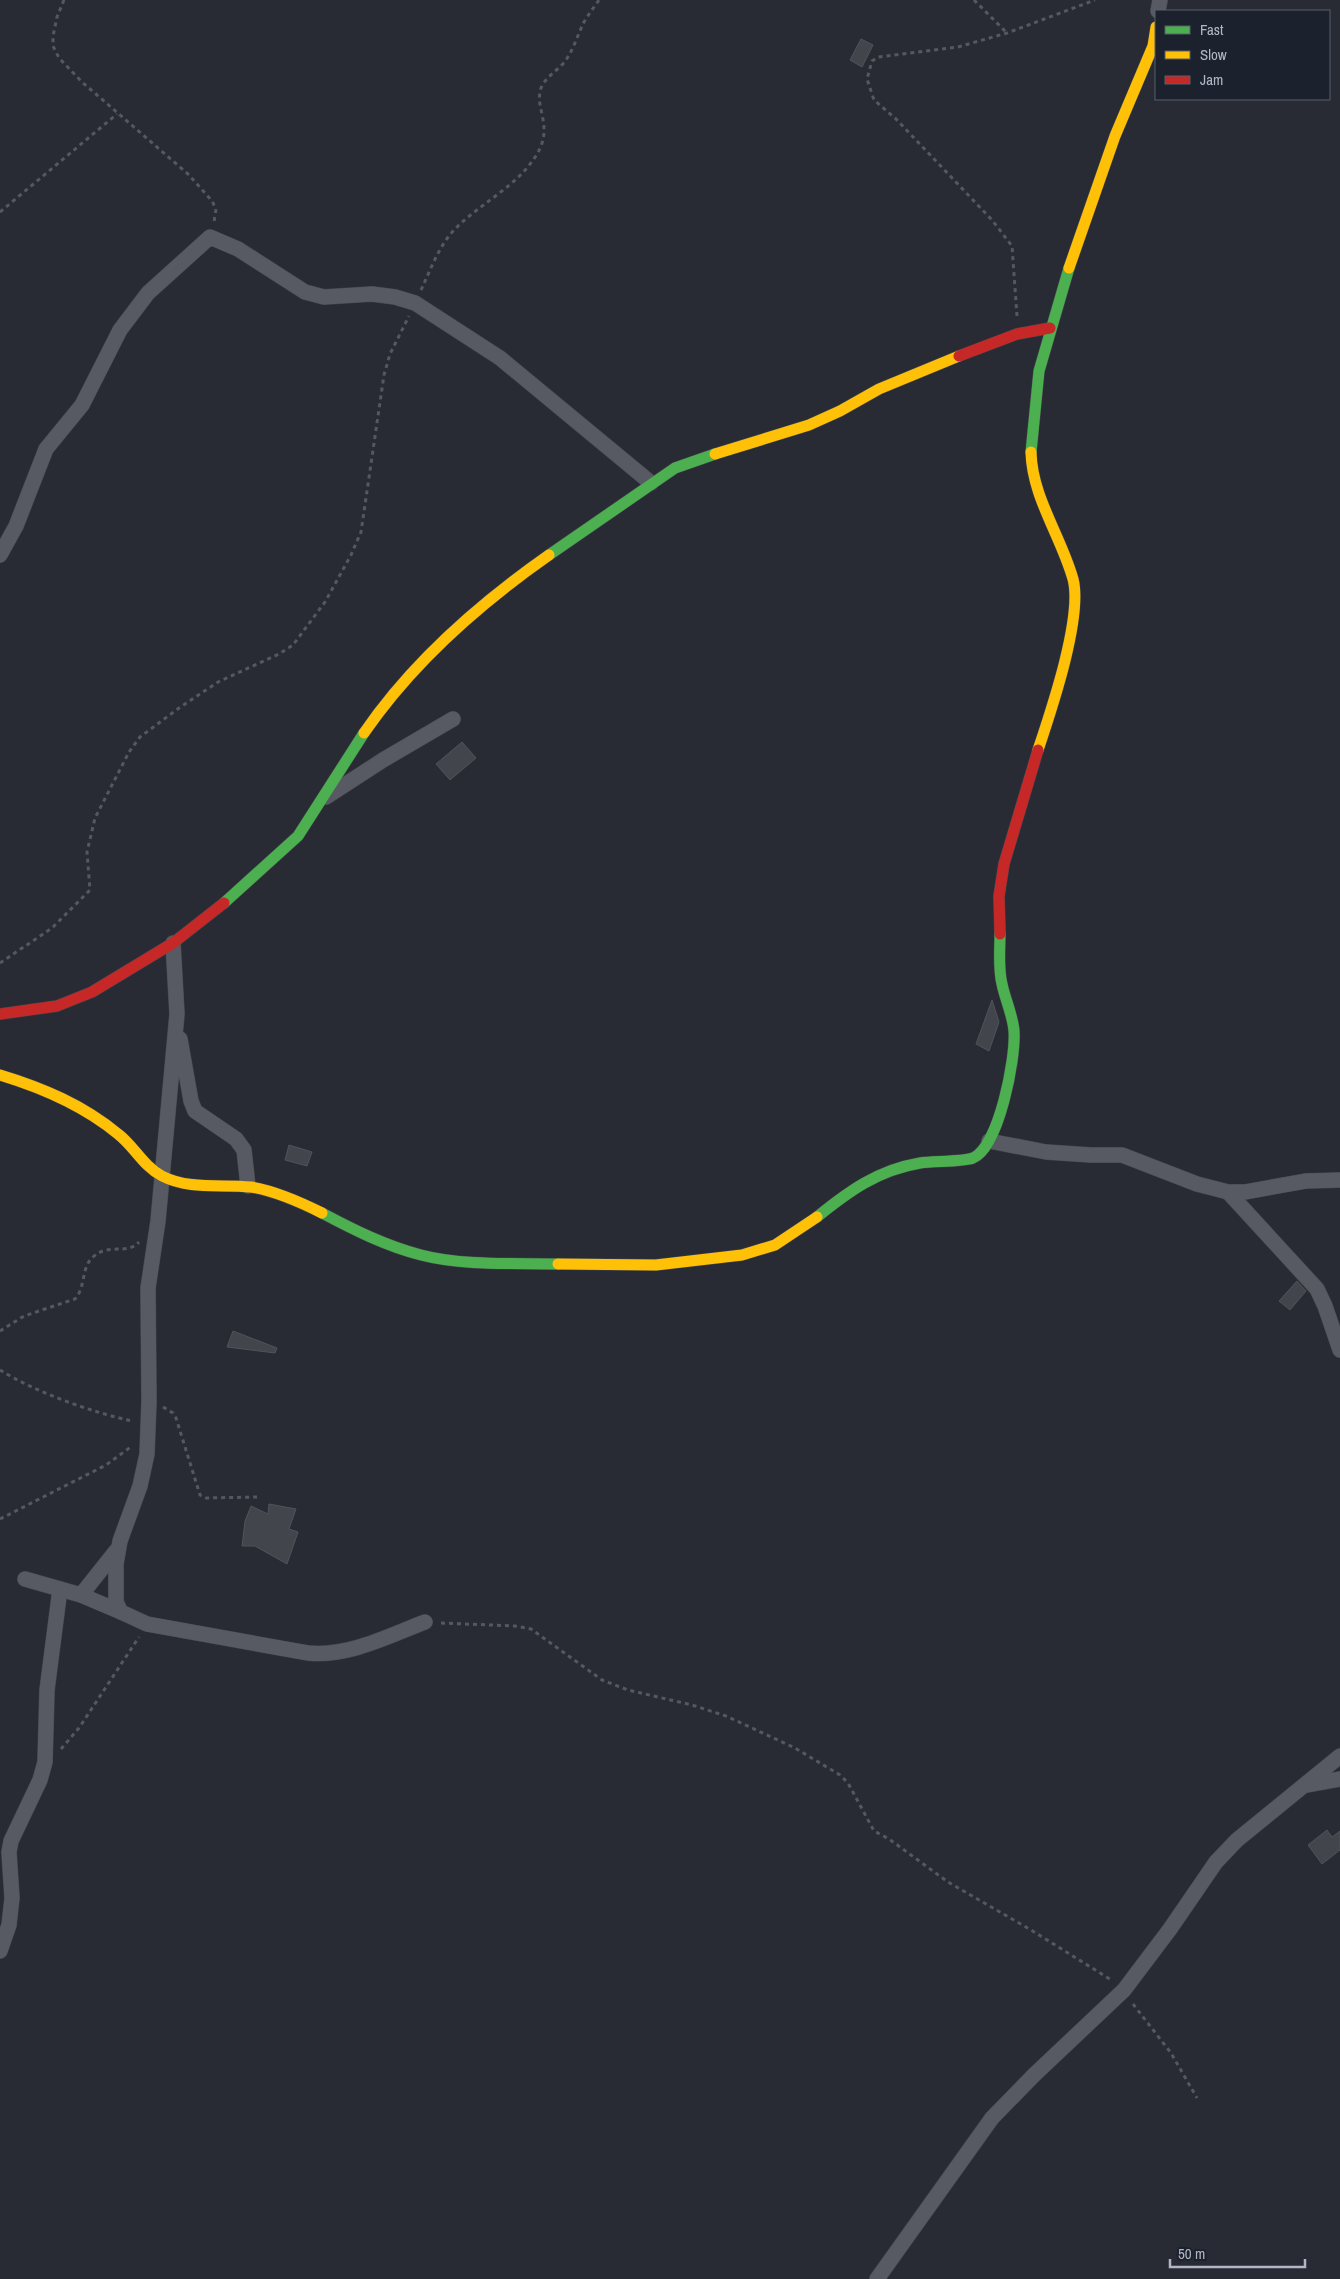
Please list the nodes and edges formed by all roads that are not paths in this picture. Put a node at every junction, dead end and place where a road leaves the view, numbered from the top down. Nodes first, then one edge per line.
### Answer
1 (1155, 33) edge
2 (1050, 328) junction
3 (650, 483) junction
4 (0, 554) edge
5 (454, 719) dead end
6 (321, 801) junction
7 (173, 943) junction
8 (0, 1014) edge
9 (177, 1014) junction
10 (0, 1075) edge
11 (988, 1141) junction
12 (162, 1177) junction
13 (1340, 1180) edge
14 (248, 1186) junction
15 (1228, 1192) junction
16 (1340, 1350) edge
17 (120, 1541) junction
18 (25, 1579) dead end
19 (60, 1589) junction
20 (81, 1595) junction
21 (121, 1612) junction
22 (425, 1622) road end
23 (1340, 1756) edge
24 (1340, 1779) edge
25 (1304, 1786) junction
26 (0, 1951) edge
27 (877, 2279) edge

1 - 2 street
2 - 3 street
2 - 11 street
3 - 4 street
3 - 6 street
5 - 6 street
6 - 7 street
7 - 8 street
7 - 9 street
9 - 12 street
9 - 14 street
10 - 12 street
11 - 14 street
11 - 15 street
12 - 14 street
12 - 17 street
13 - 15 street
15 - 16 street
17 - 20 street
17 - 21 street
18 - 19 street
19 - 20 street
19 - 26 street
20 - 21 street
21 - 22 street
23 - 25 street
24 - 25 street
25 - 27 street

